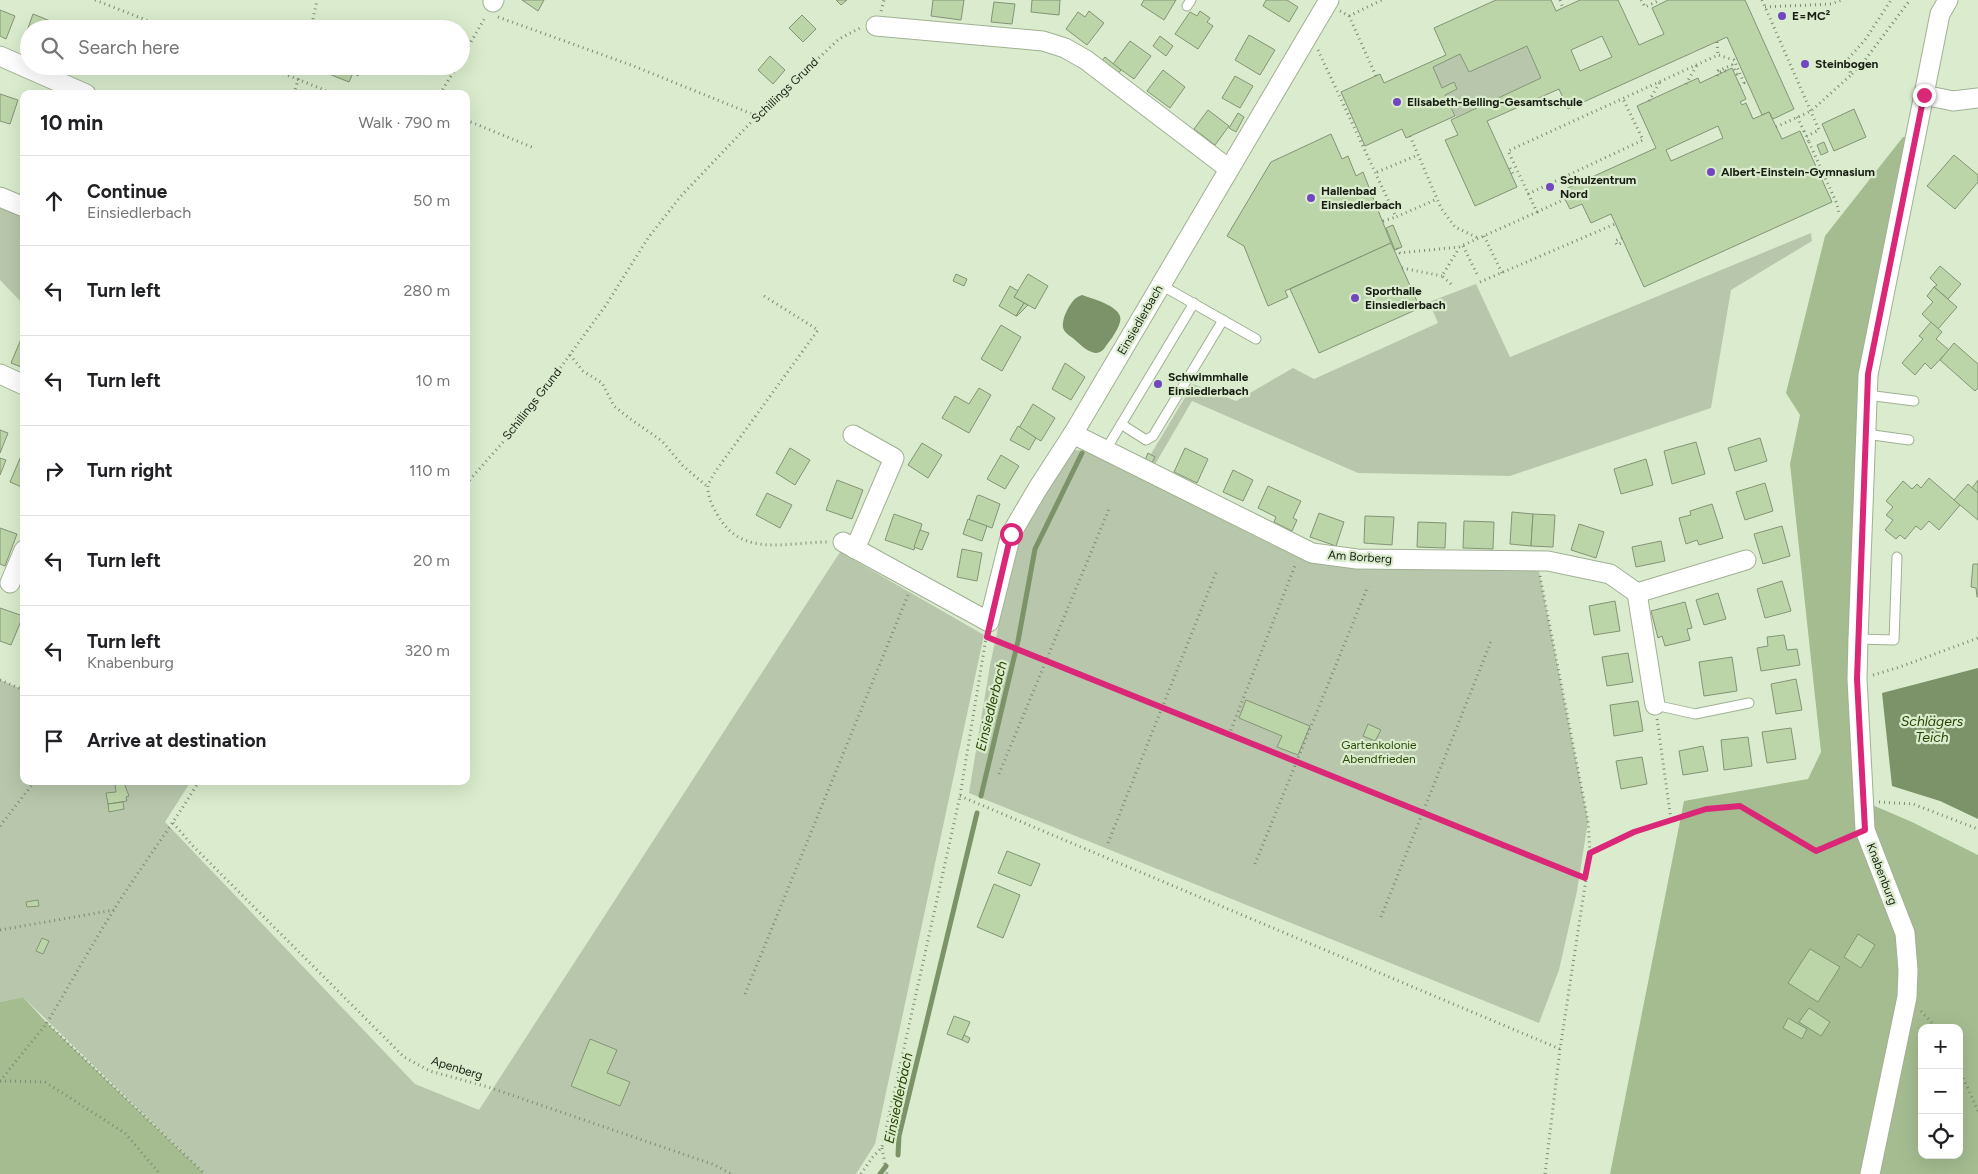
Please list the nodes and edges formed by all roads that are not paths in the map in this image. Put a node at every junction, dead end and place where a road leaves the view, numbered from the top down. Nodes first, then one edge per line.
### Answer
1 (1948, 0) edge
2 (1326, 1) edge
3 (876, 26) road end
4 (0, 56) edge
5 (20, 65) edge
6 (43, 75) edge
7 (77, 90) edge
8 (1924, 95) junction
9 (1978, 98) edge
10 (1229, 169) junction
11 (0, 198) edge
12 (20, 206) edge
13 (1161, 285) junction
14 (1194, 303) junction
15 (1223, 320) junction
16 (1256, 339) dead end
17 (0, 374) edge
18 (20, 383) edge
19 (1867, 396) junction
20 (1914, 401) dead end
21 (1121, 424) junction
22 (1073, 434) junction
23 (1866, 434) junction
24 (853, 435) dead end
25 (1909, 440) dead end
26 (1105, 451) junction
27 (1897, 557) dead end
28 (20, 559) edge
29 (1746, 560) dead end
30 (10, 583) dead end
31 (1637, 593) junction
32 (1858, 639) junction
33 (1749, 703) dead end
34 (1654, 705) joint
35 (1870, 1174) edge

1 - 8 street, Knabenburg
2 - 10 street, Einsiedlerbach
3 - 10 street
4 - 5 street
6 - 7 street
8 - 9 street
8 - 19 street, Knabenburg
10 - 13 street, Einsiedlerbach
11 - 12 street
13 - 14 lane
13 - 22 street, Einsiedlerbach
14 - 15 lane
14 - 21 lane
15 - 16 lane
15 - 21 lane
17 - 18 street
19 - 20 lane
19 - 23 street, Knabenburg
21 - 26 lane
22 - 24 street, Einsiedlerbach
22 - 26 street, Am Borberg
23 - 25 lane
23 - 32 street, Knabenburg
26 - 31 street, Am Borberg
27 - 32 lane
28 - 30 street
29 - 31 street
31 - 34 street
32 - 35 street, Knabenburg
33 - 34 lane

